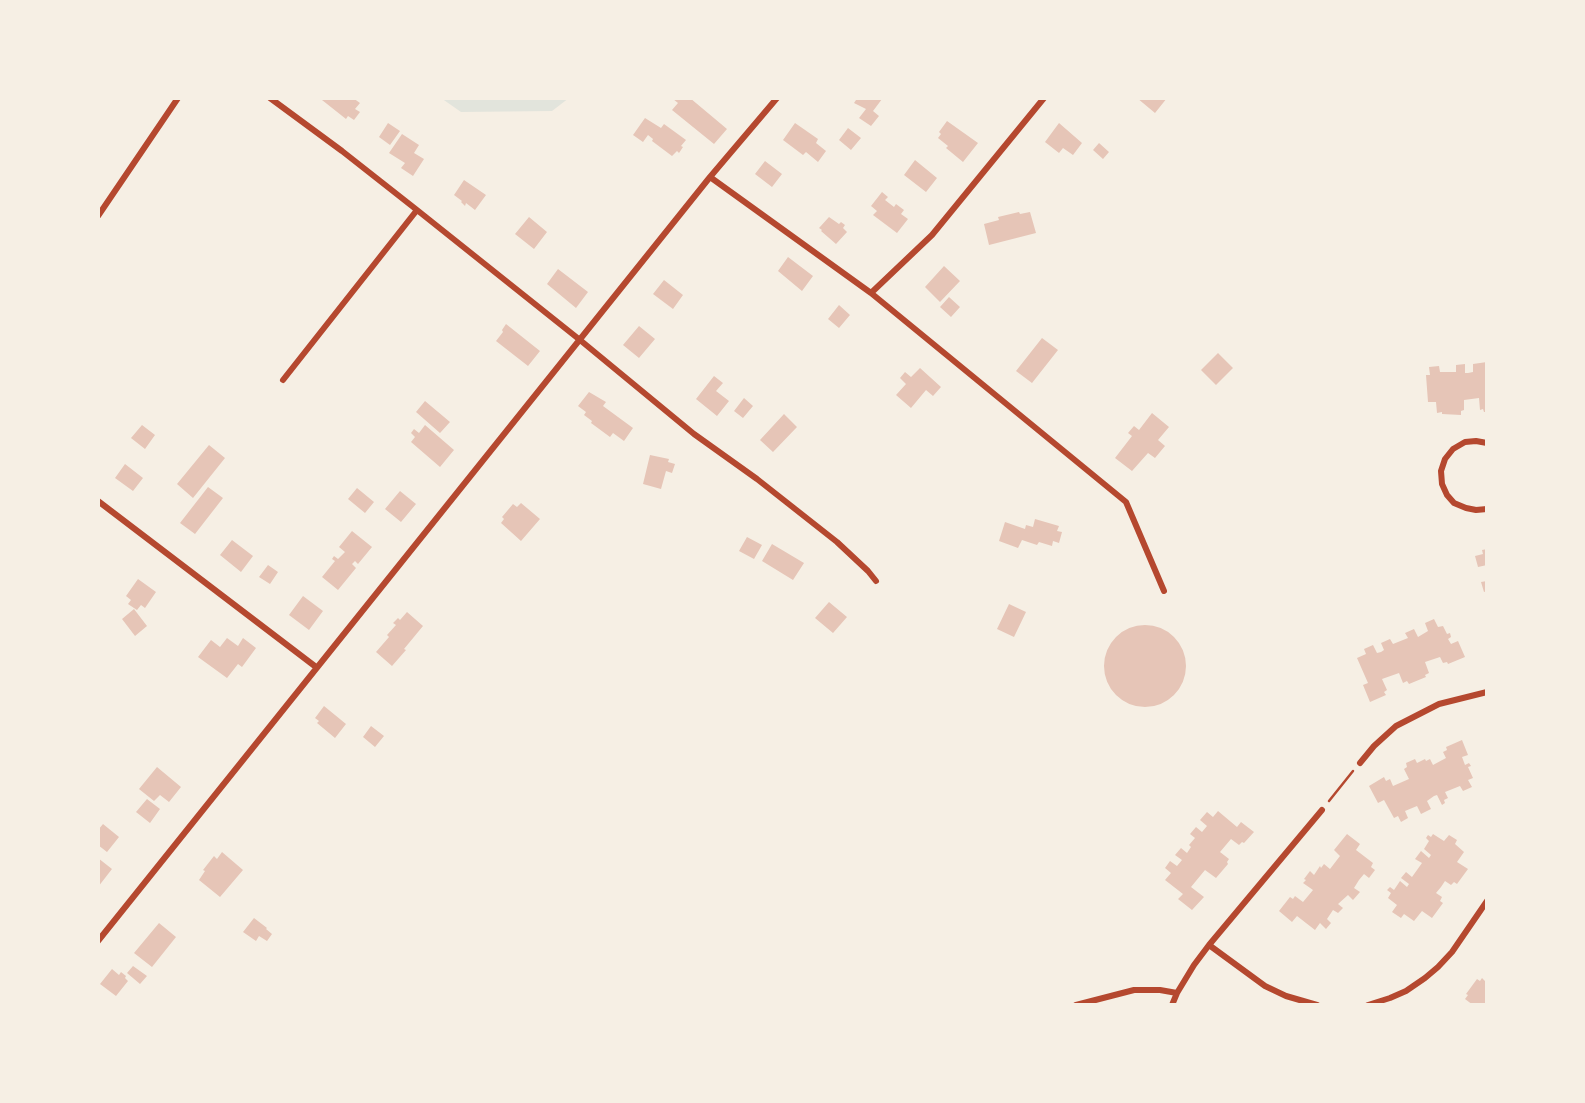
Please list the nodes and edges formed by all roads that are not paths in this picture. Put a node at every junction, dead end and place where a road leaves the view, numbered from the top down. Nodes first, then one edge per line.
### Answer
1 (178, 98) edge
2 (270, 98) edge
3 (777, 98) edge
4 (1044, 98) edge
5 (710, 177) junction
6 (417, 210) junction
7 (98, 216) edge
8 (871, 293) junction
9 (580, 340) junction
10 (283, 380) dead end
11 (1487, 443) edge
12 (98, 501) edge
13 (1487, 509) edge
14 (876, 581) dead end
15 (1164, 591) dead end
16 (316, 667) junction
17 (1487, 692) edge
18 (1360, 763) road end
19 (1322, 810) road end
20 (1487, 901) edge
21 (98, 941) edge
22 (1209, 945) junction
23 (1177, 993) junction
24 (1076, 1005) edge
25 (1172, 1005) edge
26 (1317, 1005) edge
27 (1368, 1005) edge

1 - 7 street
2 - 6 street
3 - 5 street
4 - 8 street
5 - 8 street
5 - 9 street
6 - 9 street
6 - 10 street
8 - 15 street
9 - 14 street
9 - 16 street
11 - 13 street
12 - 16 street
16 - 21 street
17 - 18 street
19 - 22 street
20 - 27 street
22 - 23 street
22 - 26 street
23 - 24 street
23 - 25 street

